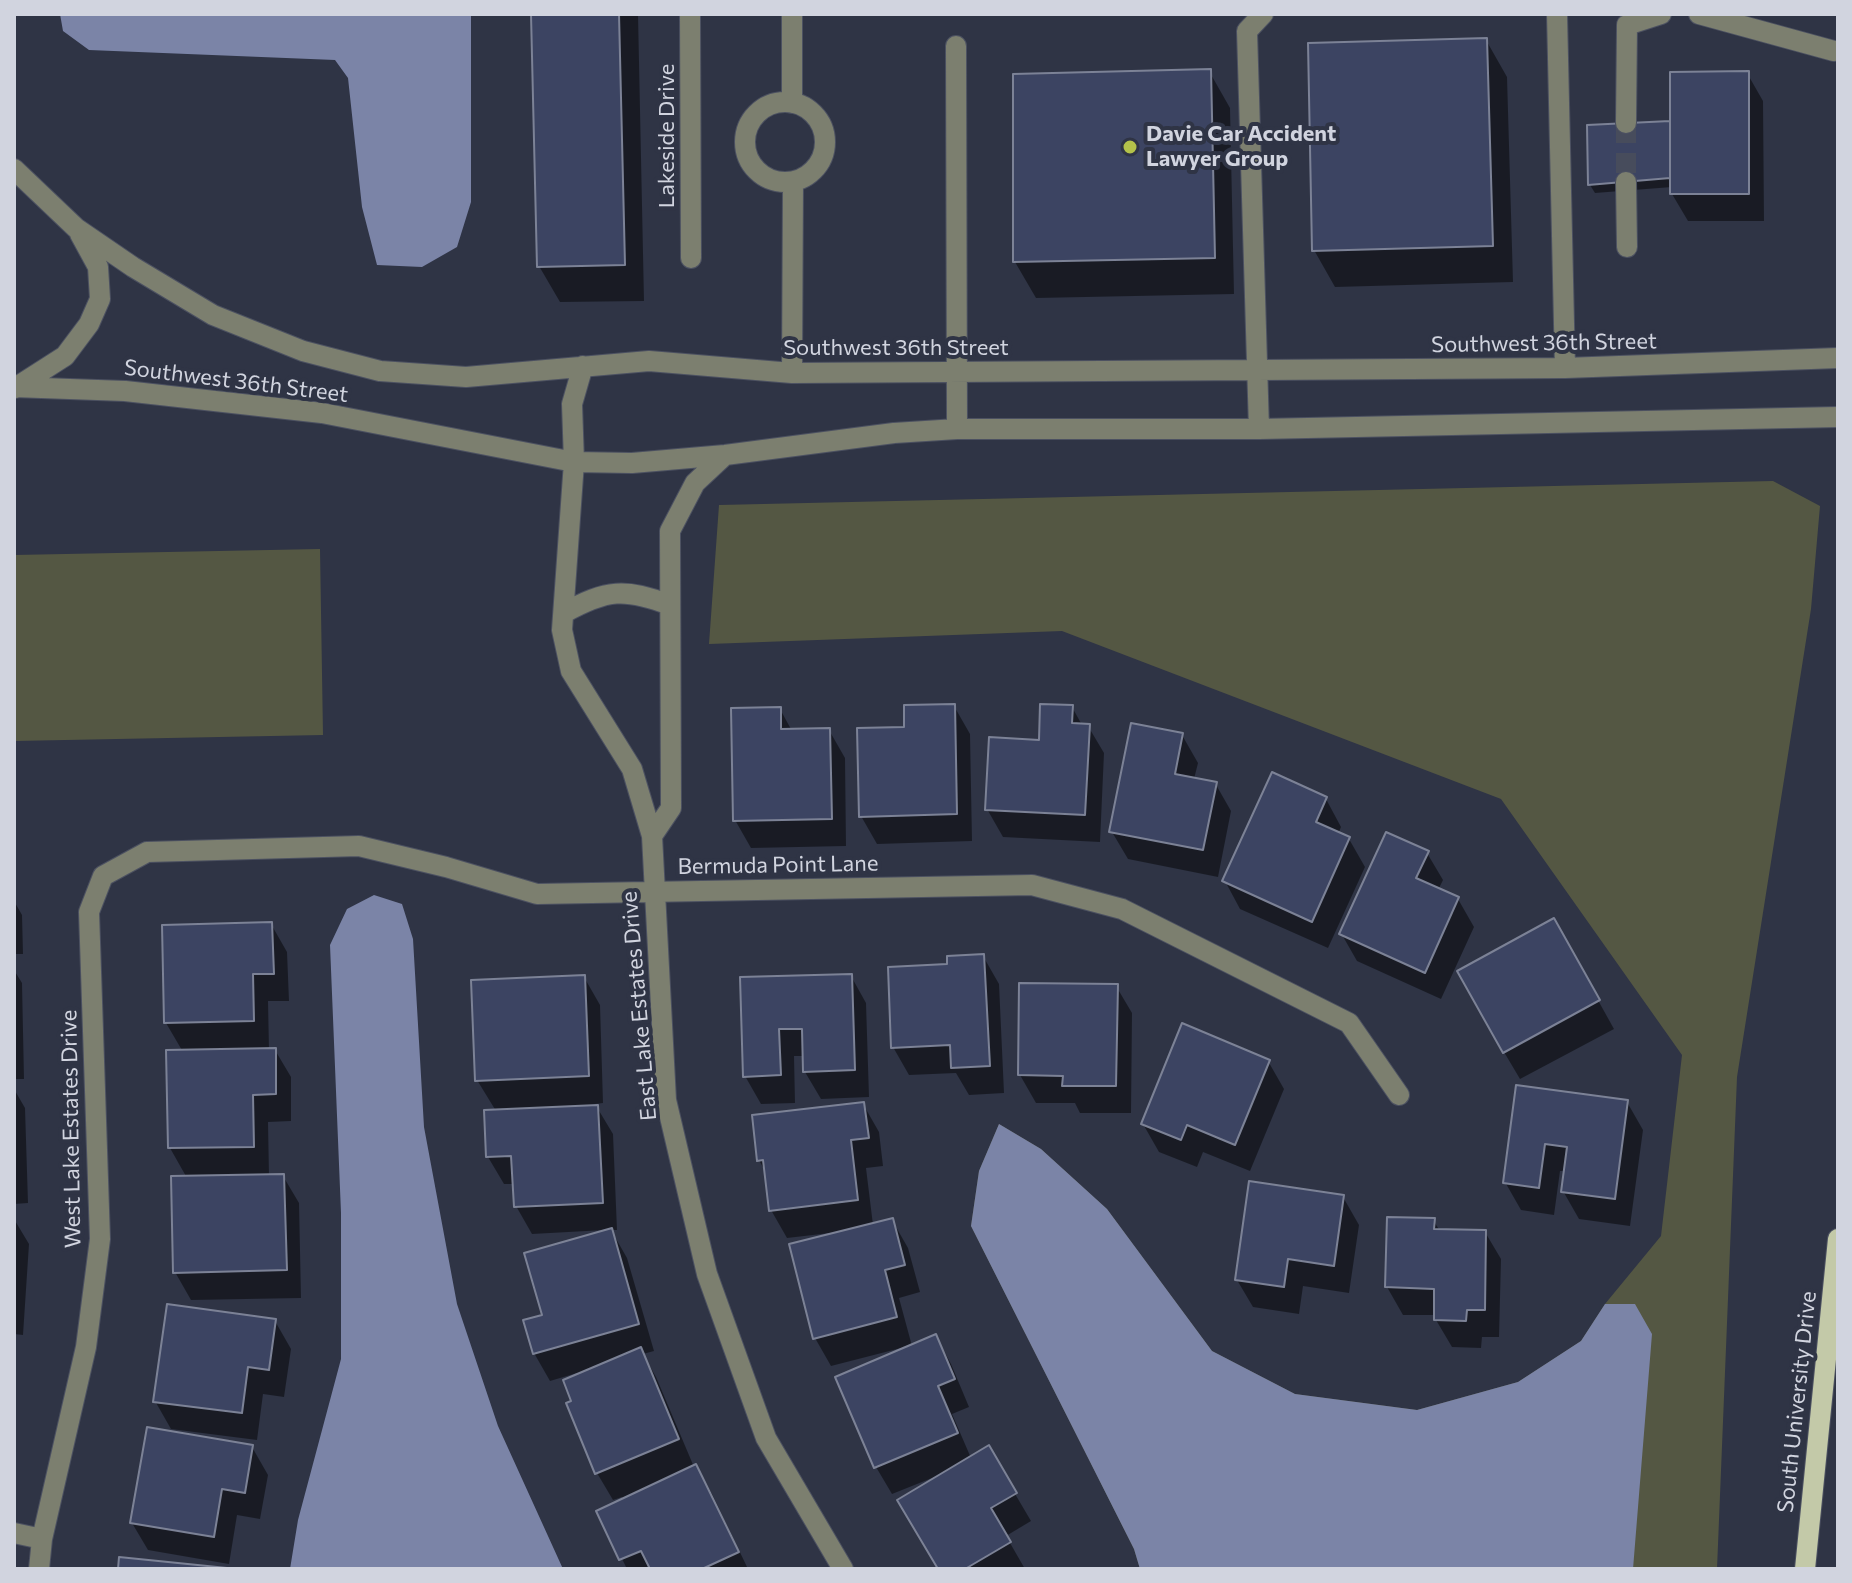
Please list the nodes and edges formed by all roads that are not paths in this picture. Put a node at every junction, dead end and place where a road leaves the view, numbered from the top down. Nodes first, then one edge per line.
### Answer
1 (690, 14) edge
2 (792, 14) edge
3 (1263, 14) edge
4 (1557, 14) edge
5 (1661, 14) edge
6 (1699, 14) edge
7 (956, 46) dead end
8 (1834, 51) dead end
9 (792, 103) junction
10 (1626, 123) tunnel mouth
11 (14, 169) edge
12 (793, 182) junction
13 (1626, 182) tunnel mouth
14 (76, 228) junction
15 (1627, 247) dead end
16 (691, 258) dead end
17 (1838, 358) edge
18 (583, 366) junction
19 (1565, 368) junction
20 (1256, 371) junction
21 (956, 372) junction
22 (792, 373) junction
23 (14, 388) edge
24 (1838, 417) edge
25 (957, 429) junction
26 (1259, 429) junction
27 (725, 455) junction
28 (574, 462) junction
29 (670, 605) junction
30 (564, 613) junction
31 (652, 836) junction
32 (103, 876) joint
33 (653, 891) junction
34 (1399, 1095) dead end
35 (1838, 1239) edge
36 (14, 1533) edge
37 (42, 1539) junction
38 (39, 1569) edge
39 (843, 1569) edge
40 (1805, 1569) edge

1 - 16 street, Lakeside Drive
2 - 9 street
3 - 20 street
4 - 19 street
5 - 10 street
6 - 8 street
7 - 21 street
9 - 12 street
9 - 12 street
11 - 14 street, Southwest 36th Street
12 - 22 street
13 - 15 street
14 - 18 street, Southwest 36th Street
14 - 23 street
17 - 19 street, Southwest 36th Street
18 - 22 street, Southwest 36th Street
18 - 28 street, East Lake Estates Drive
19 - 20 street, Southwest 36th Street
20 - 21 street, Southwest 36th Street
20 - 26 street
21 - 22 street, Southwest 36th Street
21 - 25 street
23 - 28 street, Southwest 36th Street
24 - 26 street, Southwest 36th Street
25 - 26 street, Southwest 36th Street
25 - 27 street, Southwest 36th Street
27 - 28 street, Southwest 36th Street
27 - 29 street
28 - 30 street, East Lake Estates Drive
29 - 30 street
29 - 31 street
30 - 31 street, East Lake Estates Drive
31 - 33 street, East Lake Estates Drive
32 - 33 street, Bermuda Point Lane
32 - 37 street, West Lake Estates Drive
33 - 34 street, Bermuda Point Lane
33 - 39 street, East Lake Estates Drive
35 - 40 main road, South University Drive
36 - 37 street
37 - 38 street, West Lake Estates Drive

